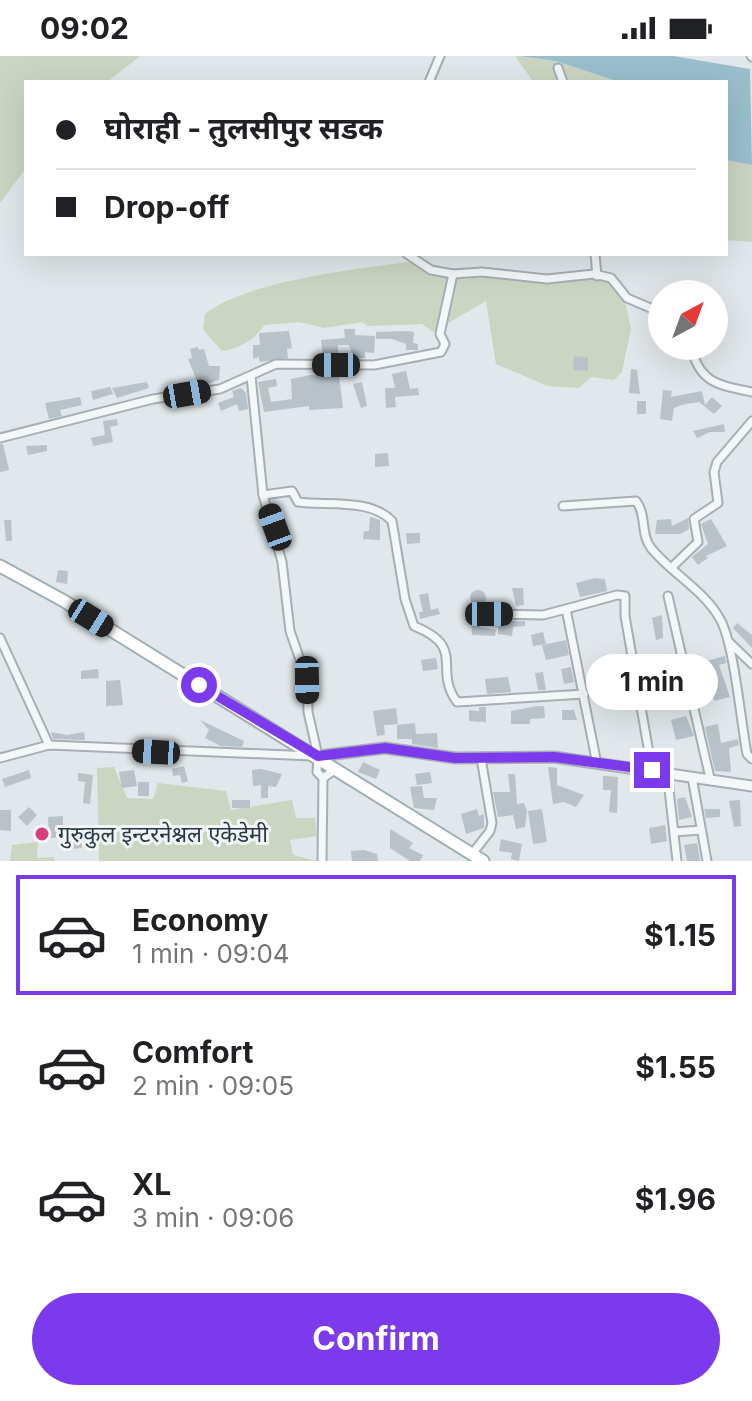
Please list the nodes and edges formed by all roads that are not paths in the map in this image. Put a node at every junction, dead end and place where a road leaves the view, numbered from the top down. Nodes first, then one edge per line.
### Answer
1 (440, 56) edge
2 (558, 68) dead end
3 (430, 80) edge
4 (562, 80) edge
5 (410, 256) edge
6 (595, 256) edge
7 (453, 274) junction
8 (597, 277) junction
9 (648, 307) edge
10 (694, 360) edge
11 (251, 376) junction
12 (752, 392) edge
13 (752, 421) edge
14 (0, 438) edge
15 (263, 495) junction
16 (563, 506) dead end
17 (0, 566) edge
18 (671, 568) junction
19 (668, 596) dead end
20 (566, 609) junction
21 (489, 614) dead end
22 (0, 638) edge
23 (727, 640) junction
24 (752, 664) edge
25 (584, 694) junction
26 (49, 745) junction
27 (318, 756) junction
28 (0, 758) edge
29 (481, 758) junction
30 (752, 759) edge
31 (597, 764) junction
32 (336, 769) junction
33 (652, 770) junction
34 (667, 772) junction
35 (692, 777) junction
36 (323, 778) junction
37 (710, 778) junction
38 (752, 786) edge
39 (701, 830) junction
40 (674, 832) junction
41 (472, 854) junction
42 (322, 861) edge
43 (483, 861) edge
44 (677, 861) edge
45 (707, 861) edge

1 - 3 street
2 - 4 street
5 - 7 street
6 - 8 street
7 - 8 street
7 - 11 street
8 - 9 street
10 - 12 street
11 - 14 street
11 - 15 street
13 - 18 street
15 - 25 street
15 - 27 street
16 - 18 street
17 - 27 main road
18 - 23 street
19 - 37 street
20 - 21 street
20 - 25 street
20 - 33 street
22 - 26 street
23 - 24 street
23 - 30 street
25 - 31 street
26 - 27 street
26 - 28 street
27 - 29 street
27 - 32 main road
27 - 36 street
29 - 31 street
29 - 41 street
31 - 33 street
32 - 36 street
32 - 41 main road
33 - 34 street
34 - 35 street
34 - 40 street
35 - 37 street
35 - 39 street
36 - 42 street
37 - 38 street
39 - 40 street
39 - 45 street
40 - 44 street
41 - 43 main road

